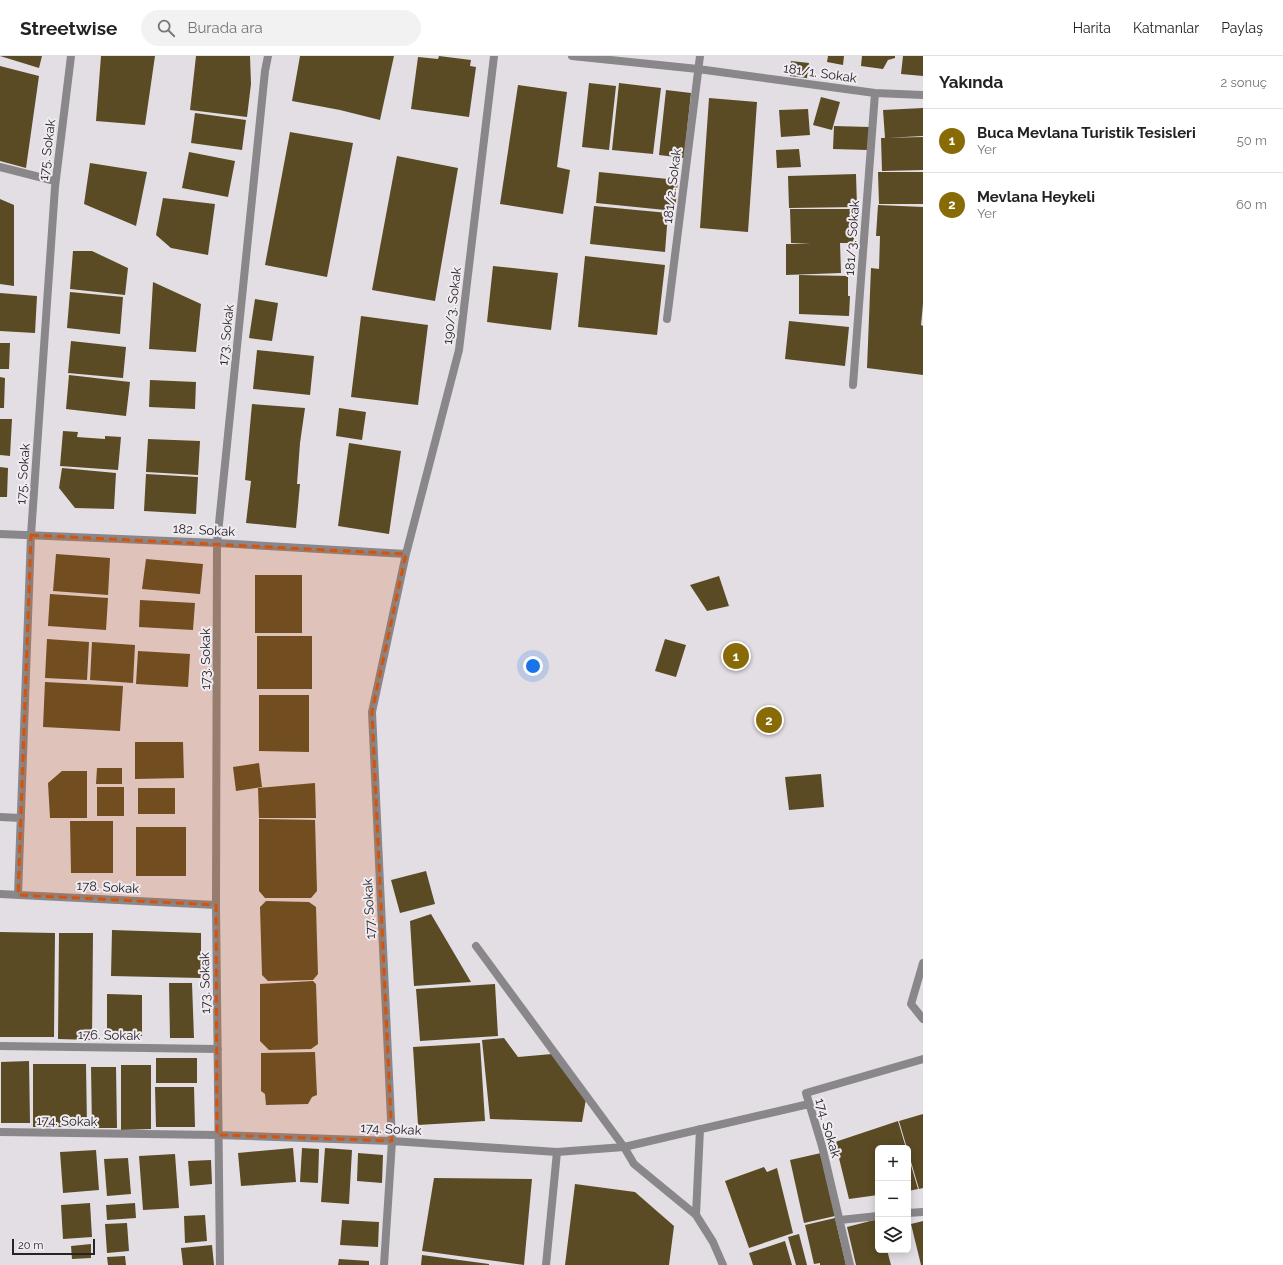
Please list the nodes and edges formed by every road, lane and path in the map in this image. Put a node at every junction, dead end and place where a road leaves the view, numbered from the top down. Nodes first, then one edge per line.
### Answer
1 (71, 56) edge
2 (268, 56) edge
3 (494, 56) edge
4 (572, 56) edge
5 (700, 56) edge
6 (698, 69) junction
7 (875, 93) junction
8 (923, 95) edge
9 (0, 168) edge
10 (56, 181) junction
11 (668, 319) dead end
12 (853, 384) dead end
13 (0, 534) edge
14 (31, 535) junction
15 (217, 543) junction
16 (406, 554) junction
17 (0, 817) edge
18 (21, 818) junction
19 (0, 894) edge
20 (18, 895) junction
21 (216, 905) junction
22 (476, 946) dead end
23 (923, 963) edge
24 (923, 1019) edge
25 (0, 1046) edge
26 (218, 1049) junction
27 (923, 1059) edge
28 (809, 1104) junction
29 (700, 1130) junction
30 (0, 1132) edge
31 (217, 1135) junction
32 (392, 1141) junction
33 (624, 1147) junction
34 (557, 1152) junction
35 (923, 1212) edge
36 (911, 1213) edge
37 (696, 1215) junction
38 (875, 1216) edge
39 (840, 1220) junction
40 (220, 1265) edge
41 (384, 1265) edge
42 (546, 1265) edge
43 (723, 1265) edge
44 (850, 1265) edge

1 - 10 street, 175. Sokak
2 - 15 street, 173. Sokak
3 - 16 street, 190/3. Sokak
4 - 6 street, 181/1. Sokak
5 - 6 street, 181/2. Sokak
6 - 7 street, 181/1. Sokak
6 - 11 street, 181/2. Sokak
7 - 8 street, 181/1. Sokak
7 - 12 street, 181/3. Sokak
9 - 10 street
10 - 14 street, 175. Sokak
13 - 14 street, 182. Sokak
14 - 15 street, 182. Sokak
14 - 18 street, 175. Sokak
15 - 16 street, 182. Sokak
15 - 21 street, 173. Sokak
16 - 32 street, 177. Sokak
17 - 18 street
18 - 20 street, 175. Sokak
19 - 20 street, 178. Sokak
20 - 21 street, 178. Sokak
21 - 26 street, 173. Sokak
22 - 33 street
23 - 24 street
25 - 26 street, 176. Sokak
26 - 31 street, 173. Sokak
27 - 28 street, 174. Sokak
28 - 29 street, 174. Sokak
28 - 39 street, 174. Sokak
29 - 33 street, 174. Sokak
29 - 37 street
30 - 31 street, 174. Sokak
31 - 32 street, 174. Sokak
31 - 40 street, 173. Sokak
32 - 34 street, 174. Sokak
32 - 41 street, 177. Sokak
33 - 34 street, 174. Sokak
33 - 37 street
34 - 42 street
35 - 36 street
37 - 43 street
38 - 39 street
39 - 44 street, 174. Sokak

